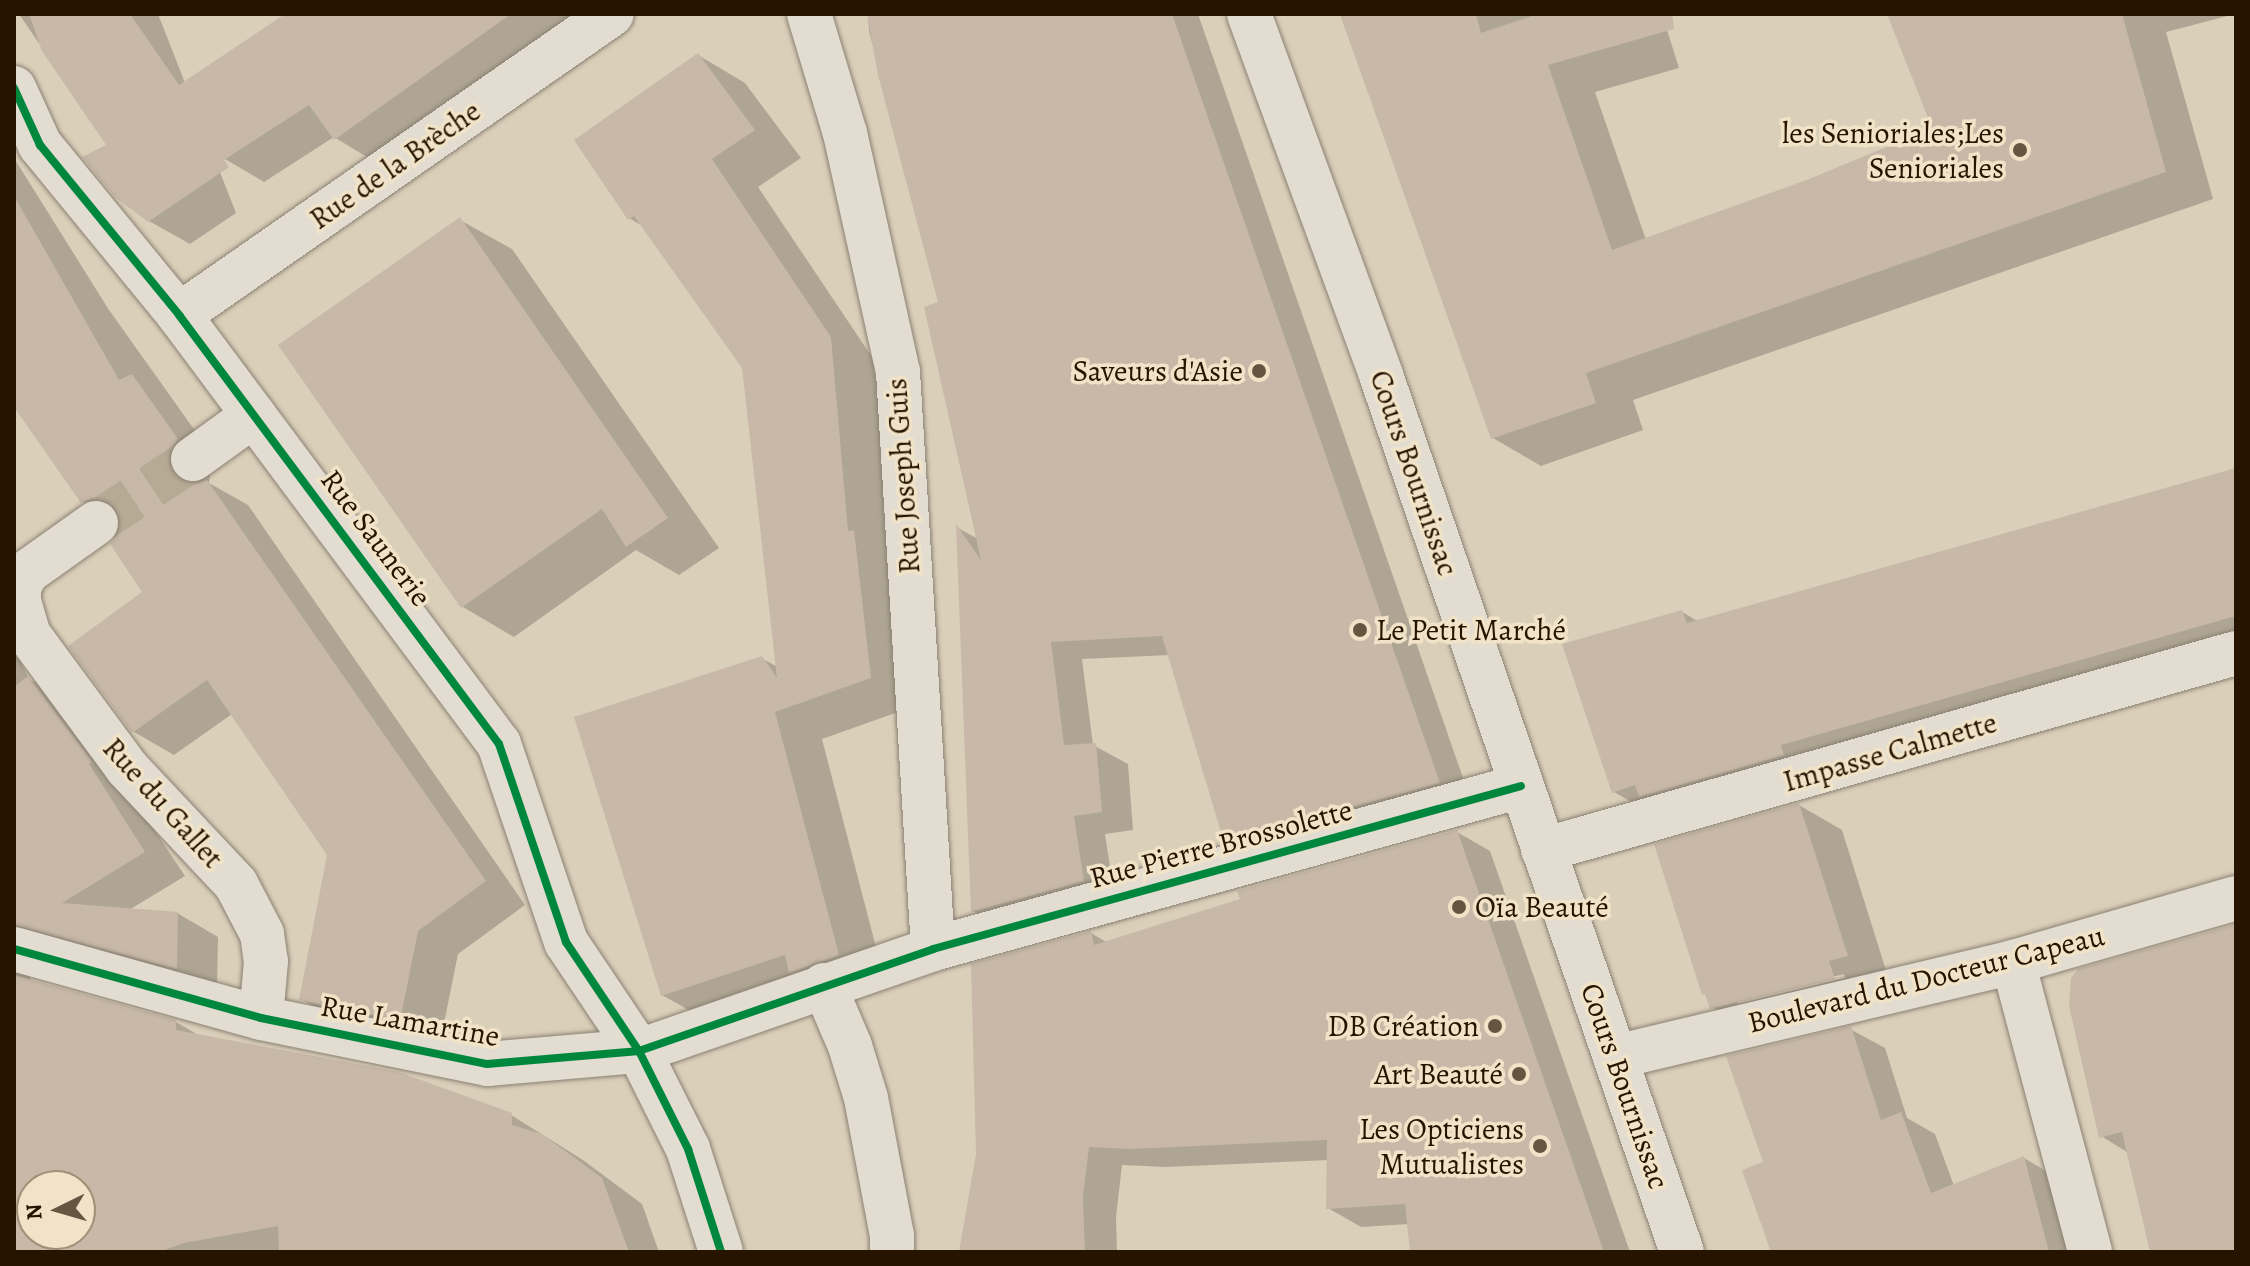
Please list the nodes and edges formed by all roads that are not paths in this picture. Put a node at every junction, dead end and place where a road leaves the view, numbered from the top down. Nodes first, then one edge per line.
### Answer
1 (612, 14) edge
2 (809, 14) edge
3 (1249, 14) edge
4 (14, 88) edge
5 (179, 315) junction
6 (254, 415) junction
7 (193, 459) tunnel mouth
8 (96, 523) tunnel mouth
9 (16, 601) edge
10 (2236, 653) edge
11 (1521, 786) junction
12 (1543, 850) junction
13 (2236, 898) edge
14 (14, 949) edge
15 (933, 949) junction
16 (2013, 962) junction
17 (824, 985) junction
18 (261, 1018) junction
19 (639, 1051) junction
20 (1615, 1057) junction
21 (721, 1252) edge
22 (892, 1252) edge
23 (1682, 1252) edge
24 (2090, 1252) edge

1 - 5 street, Rue de la Brèche
2 - 15 street, Rue Joseph Guis
3 - 11 street, Cours Bournissac
4 - 5 street, Rue Saunerie
5 - 6 street, Rue Saunerie
6 - 7 street
6 - 19 street, Rue Saunerie
8 - 9 street
9 - 18 street, Rue du Gallet
10 - 12 street, Impasse Calmette
11 - 12 street, Cours Bournissac
11 - 15 street, Rue Pierre Brossolette
12 - 20 street, Cours Bournissac
13 - 16 street, Boulevard du Docteur Capeau
14 - 18 street, Rue Lamartine
15 - 17 street, Rue Pierre Brossolette
16 - 20 street, Boulevard du Docteur Capeau
16 - 24 street
17 - 19 street, Rue Lamartine
17 - 22 street
18 - 19 street, Rue Lamartine
19 - 21 street
20 - 23 street, Cours Bournissac

